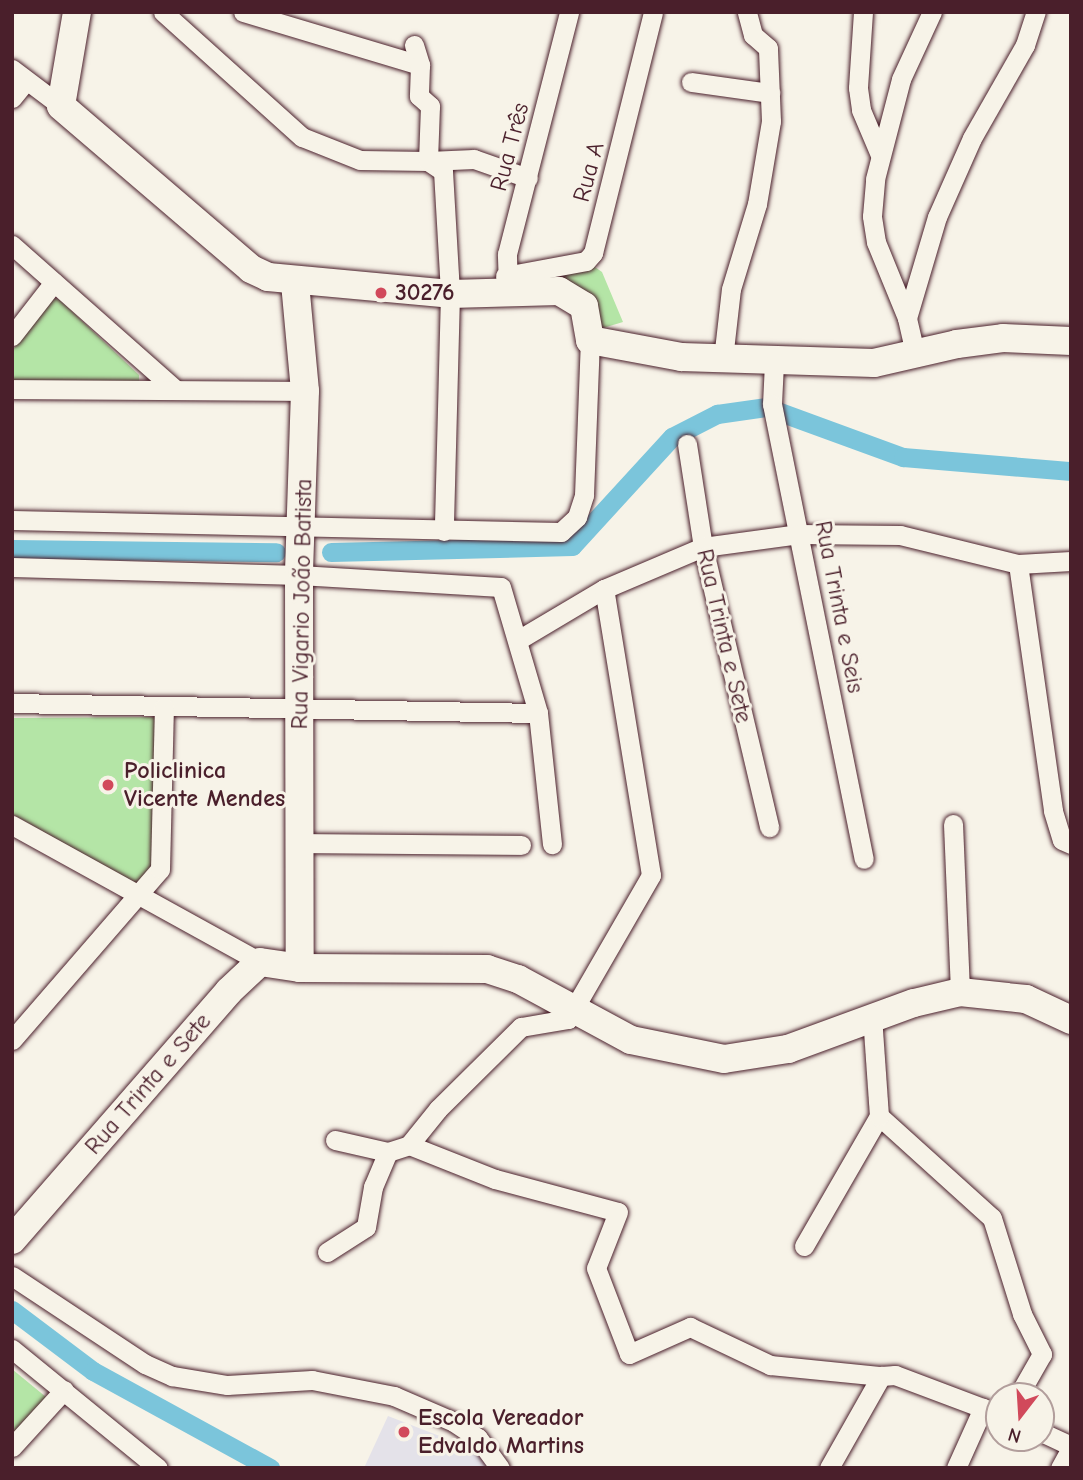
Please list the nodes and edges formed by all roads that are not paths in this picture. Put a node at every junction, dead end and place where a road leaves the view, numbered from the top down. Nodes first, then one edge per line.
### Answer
1 (77, 12) edge
2 (243, 12) edge
3 (569, 12) edge
4 (653, 12) edge
5 (747, 12) edge
6 (863, 12) edge
7 (932, 12) edge
8 (1036, 12) edge
9 (174, 16) edge
10 (414, 45) dead end
11 (420, 65) junction
12 (19, 75) edge
13 (691, 82) dead end
14 (770, 93) junction
15 (12, 98) edge
16 (61, 106) junction
17 (880, 155) junction
18 (428, 161) junction
19 (528, 178) junction
20 (12, 245) edge
21 (54, 282) junction
22 (295, 283) junction
23 (508, 285) junction
24 (450, 294) junction
25 (907, 318) junction
26 (12, 336) edge
27 (590, 340) junction
28 (1071, 341) edge
29 (915, 354) junction
30 (723, 359) junction
31 (774, 363) junction
32 (12, 389) edge
33 (176, 390) junction
34 (305, 391) junction
35 (687, 444) dead end
36 (12, 520) edge
37 (304, 526) junction
38 (444, 531) junction
39 (799, 534) junction
40 (703, 547) junction
41 (1071, 561) edge
42 (1018, 564) junction
43 (12, 567) edge
44 (299, 575) junction
45 (604, 589) junction
46 (518, 640) junction
47 (12, 704) edge
48 (164, 707) junction
49 (299, 707) junction
50 (538, 713) junction
51 (953, 824) dead end
52 (769, 827) dead end
53 (15, 831) edge
54 (302, 843) junction
55 (552, 844) dead end
56 (1071, 844) edge
57 (521, 845) dead end
58 (864, 859) dead end
59 (140, 895) junction
60 (260, 962) junction
61 (300, 968) junction
62 (960, 992) junction
63 (574, 1009) junction
64 (872, 1017) junction
65 (1071, 1020) edge
66 (12, 1040) edge
67 (878, 1116) junction
68 (335, 1140) dead end
69 (409, 1145) junction
70 (388, 1152) junction
71 (12, 1240) edge
72 (804, 1246) dead end
73 (327, 1252) dead end
74 (12, 1276) edge
75 (12, 1349) edge
76 (881, 1376) junction
77 (1026, 1382) edge
78 (64, 1390) junction
79 (985, 1409) edge
80 (985, 1421) edge
81 (1055, 1439) edge
82 (12, 1447) edge
83 (1071, 1447) edge
84 (159, 1468) edge
85 (500, 1468) edge
86 (829, 1468) edge
87 (956, 1468) edge
88 (1060, 1468) edge

1 - 16 street
2 - 11 street
3 - 19 street, Rua Três
4 - 23 street, Rua A
5 - 14 street
6 - 17 street
7 - 17 street
8 - 25 street
9 - 18 street
10 - 11 street
11 - 18 street
12 - 15 street
12 - 16 street
13 - 14 street
14 - 30 street
16 - 22 street
17 - 25 street
18 - 19 street
18 - 24 street
19 - 23 street, Rua Três
20 - 21 street
21 - 26 street
21 - 33 street
22 - 24 street
22 - 34 street, Rua Vigario João Batista
23 - 24 street
23 - 27 street
24 - 38 street
25 - 29 street
27 - 30 street
27 - 38 street
28 - 29 street
29 - 31 street
30 - 31 street
31 - 39 street, Rua Trinta e Seis
32 - 33 street
33 - 34 street
34 - 37 street, Rua Vigario João Batista
35 - 40 street, Rua Trinta e Sete
36 - 37 street
37 - 38 street
37 - 44 street, Rua Vigario João Batista
39 - 40 street
39 - 42 street
39 - 58 street, Rua Trinta e Seis
40 - 45 street
40 - 52 street, Rua Trinta e Sete
41 - 42 street
42 - 56 street
43 - 44 street
44 - 46 street
44 - 49 street, Rua Vigario João Batista
45 - 46 street
45 - 63 street
46 - 50 street
47 - 48 street
48 - 49 street
48 - 59 street
49 - 50 street
49 - 54 street, Rua Vigario João Batista
50 - 55 street
51 - 62 street
53 - 59 street
54 - 57 street
54 - 61 street, Rua Vigario João Batista
59 - 60 street
59 - 66 street
60 - 61 street
60 - 71 street, Rua Trinta e Sete
61 - 63 street
62 - 64 street
62 - 65 street
63 - 64 street
63 - 69 street
64 - 67 street
67 - 72 street
67 - 77 street
68 - 70 street
69 - 70 street
69 - 76 street
70 - 73 street
74 - 85 street
75 - 78 street
76 - 79 street
76 - 86 street
78 - 82 street
78 - 84 street
80 - 87 street
81 - 83 street
83 - 88 street

